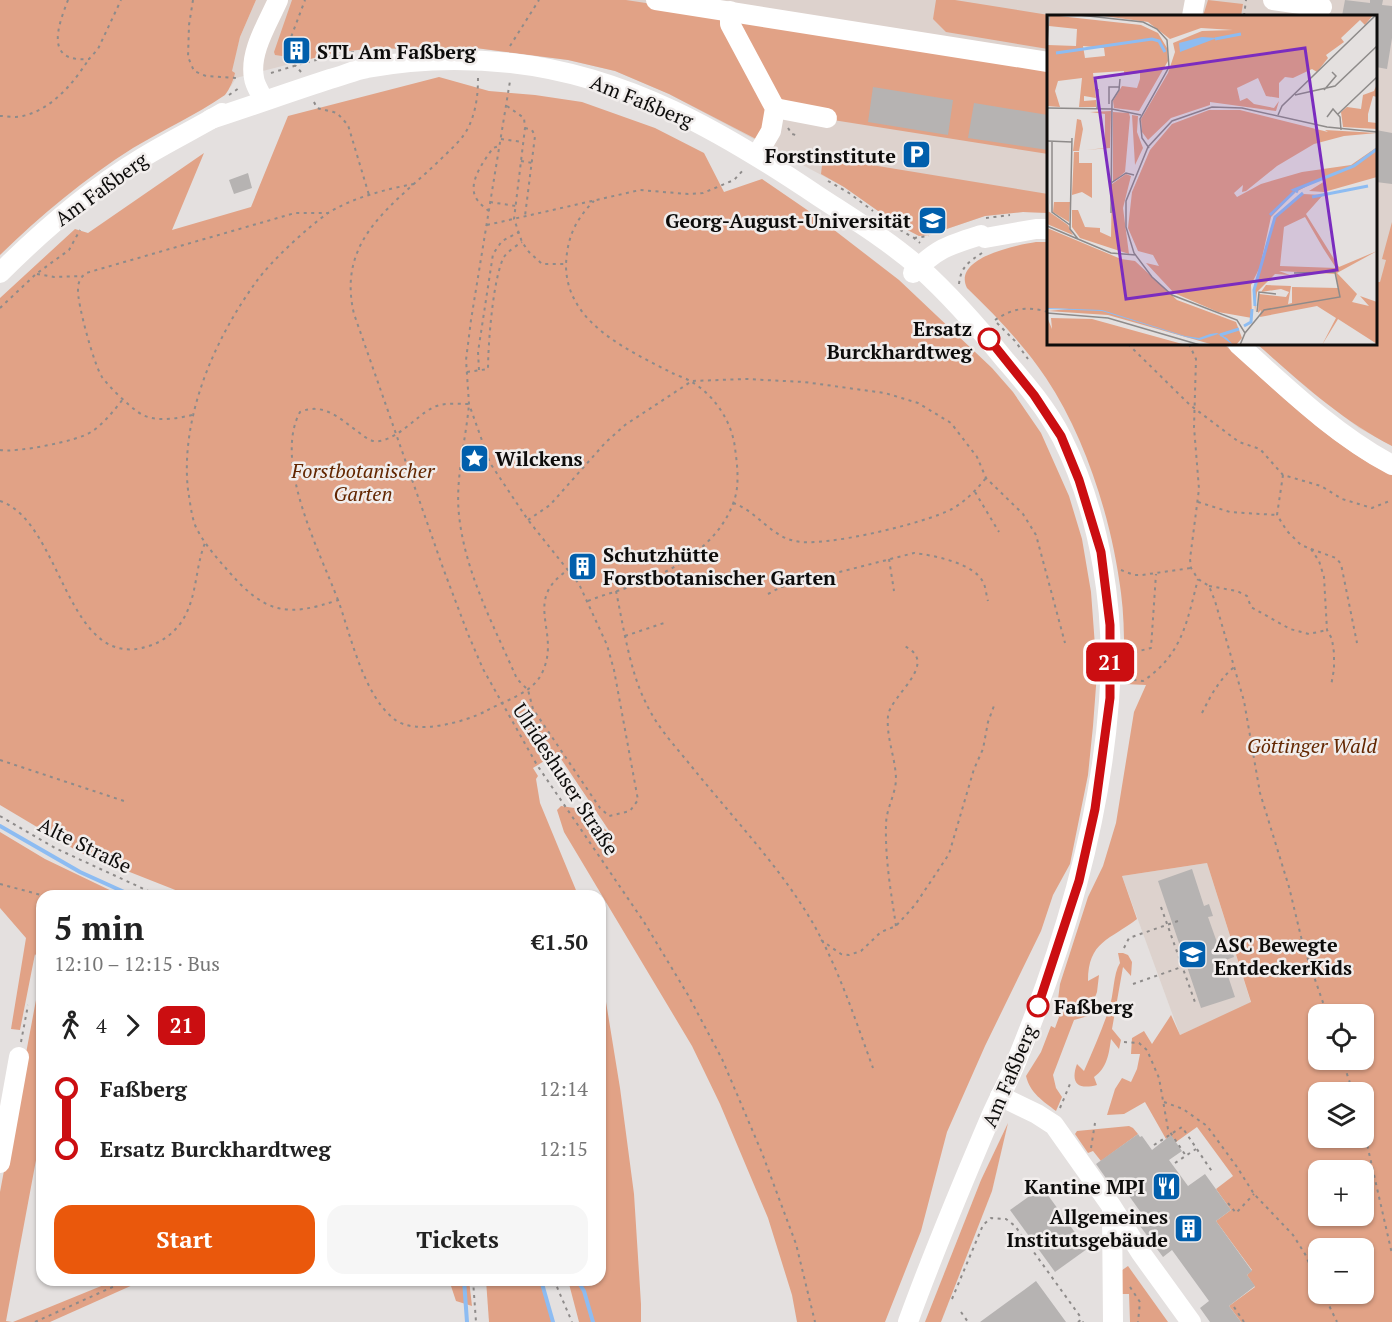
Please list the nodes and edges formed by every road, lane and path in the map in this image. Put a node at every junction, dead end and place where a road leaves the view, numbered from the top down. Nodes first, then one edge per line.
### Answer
1 (69, 0) edge
2 (121, 0) edge
3 (194, 0) edge
4 (305, 0) edge
5 (539, 0) edge
6 (656, 0) edge
7 (1195, 0) edge
8 (1246, 0) edge
9 (1273, 0) edge
10 (276, 5) edge
11 (1322, 7) dead end
12 (730, 11) junction
13 (1192, 15) edge
14 (1244, 15) edge
15 (506, 53) dead end
16 (284, 56) dead end
17 (89, 59) junction
18 (478, 61) junction
19 (1047, 62) edge
20 (510, 81) dead end
21 (259, 90) junction
22 (315, 105) dead end
23 (506, 105) junction
24 (775, 108) junction
25 (0, 116) edge
26 (827, 118) dead end
27 (525, 128) junction
28 (501, 139) junction
29 (523, 142) junction
30 (500, 146) junction
31 (757, 155) junction
32 (521, 161) junction
33 (532, 162) junction
34 (414, 184) junction
35 (369, 195) junction
36 (594, 201) junction
37 (490, 202) junction
38 (516, 206) junction
39 (489, 211) junction
40 (329, 213) junction
41 (525, 216) dead end
42 (514, 219) junction
43 (487, 225) junction
44 (1047, 229) edge
45 (80, 230) dead end
46 (519, 232) junction
47 (985, 238) junction
48 (522, 242) junction
49 (566, 264) junction
50 (918, 272) junction
51 (0, 273) edge
52 (36, 274) junction
53 (82, 276) junction
54 (959, 284) dead end
55 (0, 308) edge
56 (1047, 312) edge
57 (1129, 345) edge
58 (1189, 345) edge
59 (1239, 345) edge
60 (1029, 360) dead end
61 (479, 370) junction
62 (467, 372) junction
63 (692, 381) junction
64 (124, 399) junction
65 (469, 404) junction
66 (1195, 408) junction
67 (193, 415) junction
68 (396, 433) junction
69 (0, 450) edge
70 (485, 451) junction
71 (462, 461) junction
72 (1392, 465) edge
73 (1283, 474) junction
74 (986, 477) junction
75 (975, 492) junction
76 (1392, 500) edge
77 (0, 501) edge
78 (1198, 502) junction
79 (733, 503) junction
80 (1277, 515) junction
81 (528, 520) junction
82 (999, 532) dead end
83 (205, 543) junction
84 (1311, 549) junction
85 (889, 560) junction
86 (1113, 567) dead end
87 (1191, 568) junction
88 (568, 570) junction
89 (1156, 574) junction
90 (1198, 579) junction
91 (1209, 585) junction
92 (616, 591) junction
93 (894, 591) dead end
94 (768, 594) dead end
95 (338, 600) junction
96 (988, 601) dead end
97 (588, 602) junction
98 (664, 623) dead end
99 (1328, 630) junction
100 (625, 636) junction
101 (1065, 643) dead end
102 (1357, 643) dead end
103 (902, 645) dead end
104 (1120, 655) dead end
105 (1234, 667) junction
106 (1120, 678) dead end
107 (1331, 686) dead end
108 (528, 690) junction
109 (501, 703) junction
110 (995, 703) dead end
111 (1202, 713) dead end
112 (0, 760) edge
113 (127, 802) dead end
114 (0, 816) edge
115 (0, 884) edge
116 (146, 890) edge
117 (36, 894) edge
118 (1161, 907) dead end
119 (1178, 921) dead end
120 (1167, 925) junction
121 (896, 926) junction
122 (820, 939) junction
123 (1124, 948) dead end
124 (1193, 963) dead end
125 (1182, 967) junction
126 (1134, 984) dead end
127 (1324, 1004) edge
128 (28, 1005) dead end
129 (1196, 1005) dead end
130 (1124, 1042) dead end
131 (13, 1063) joint
132 (873, 1068) dead end
133 (1070, 1084) dead end
134 (1000, 1096) junction
135 (1164, 1102) junction
136 (1054, 1125) junction
137 (1172, 1134) junction
138 (1154, 1145) dead end
139 (1368, 1148) edge
140 (1196, 1149) junction
141 (1186, 1156) junction
142 (0, 1163) edge
143 (1175, 1163) dead end
144 (1213, 1173) dead end
145 (1254, 1194) junction
146 (1228, 1203) dead end
147 (1112, 1207) junction
148 (1392, 1254) edge
149 (1308, 1261) edge
150 (1125, 1280) dead end
151 (115, 1286) edge
152 (473, 1286) edge
153 (557, 1286) edge
154 (952, 1299) dead end
155 (1328, 1304) edge
156 (1234, 1307) dead end
157 (961, 1312) dead end
158 (1081, 1321) edge
159 (35, 1322) edge
160 (476, 1322) edge
161 (572, 1322) edge
162 (815, 1322) edge
163 (908, 1322) edge
164 (968, 1322) edge
165 (1113, 1322) edge
166 (1138, 1322) edge
167 (1191, 1322) edge
168 (1244, 1322) edge
169 (1337, 1322) edge

1 - 17 path
2 - 17 path
3 - 21 path
4 - 16 path
5 - 15 path
6 - 12 street
7 - 13 street
8 - 14 path
9 - 11 street
10 - 21 street
12 - 19 street
12 - 24 street
17 - 25 path
18 - 21 street, Am Faßberg
18 - 31 street, Am Faßberg
18 - 34 path, Ulrideshuser Straße
20 - 23 path
21 - 51 street, Am Faßberg
22 - 35 path
23 - 27 path
23 - 28 path
24 - 26 street
24 - 31 street
27 - 29 path
27 - 33 path
28 - 29 path
28 - 30 path
29 - 32 path
30 - 37 path
30 - 39 path
31 - 36 path
31 - 50 street, Am Faßberg
32 - 33 path
32 - 38 path
33 - 41 path
34 - 35 path
34 - 68 path, Ulrideshuser Straße
35 - 40 path
36 - 42 path
36 - 49 path
37 - 38 path
37 - 39 path
38 - 42 path
39 - 43 path
40 - 53 path
40 - 67 path
42 - 43 path
42 - 46 path
43 - 62 path
44 - 47 street
45 - 52 path
46 - 48 path
46 - 61 path
47 - 50 street
47 - 54 path
48 - 49 path
48 - 61 path
49 - 63 path
50 - 134 street, Am Faßberg
52 - 53 path
52 - 55 path
53 - 64 path
56 - 60 path
57 - 66 path
58 - 66 path
59 - 72 street
61 - 62 path
62 - 65 path
63 - 74 path
63 - 79 path
63 - 81 path
64 - 67 path
64 - 69 path
65 - 68 path
65 - 70 path
65 - 71 path
66 - 73 path
66 - 78 path
67 - 83 path
68 - 95 path
68 - 109 path, Ulrideshuser Straße
70 - 71 path
70 - 81 path
71 - 108 path
73 - 76 path
73 - 80 path
74 - 75 path
74 - 101 path
75 - 79 path
75 - 82 path
77 - 83 path
78 - 80 path
78 - 87 path
79 - 92 path
80 - 84 path
81 - 88 path
83 - 95 path
84 - 99 path
84 - 102 path
85 - 93 path
85 - 94 path
85 - 96 path
86 - 89 path
87 - 89 path
87 - 90 path
88 - 97 path
88 - 108 path
89 - 104 path
90 - 91 path
90 - 106 path
91 - 99 path
91 - 105 path
92 - 97 path
92 - 100 path
95 - 109 path
97 - 108 path
98 - 100 path
99 - 107 path
100 - 122 path
103 - 121 path
105 - 111 path
105 - 127 path
108 - 109 path
109 - 162 path, Ulrideshuser Straße
110 - 121 path
112 - 113 path
114 - 116 path, Alte Straße
115 - 117 path
118 - 120 path
119 - 120 path
120 - 123 path
120 - 125 path
121 - 122 path
122 - 132 path
124 - 125 path
125 - 126 path
125 - 129 path
128 - 131 path
130 - 135 path
131 - 142 street
133 - 136 path
134 - 136 street
134 - 163 street, Am Faßberg
135 - 137 path
135 - 145 path
136 - 147 street
137 - 138 path
137 - 140 path
137 - 141 path
139 - 148 path
140 - 141 path
140 - 144 path
141 - 143 path
145 - 146 path
145 - 149 path
147 - 165 street
147 - 167 street
150 - 166 path
151 - 159 path
152 - 160 path
153 - 161 path
154 - 158 path
155 - 169 path
156 - 168 path
157 - 164 path

